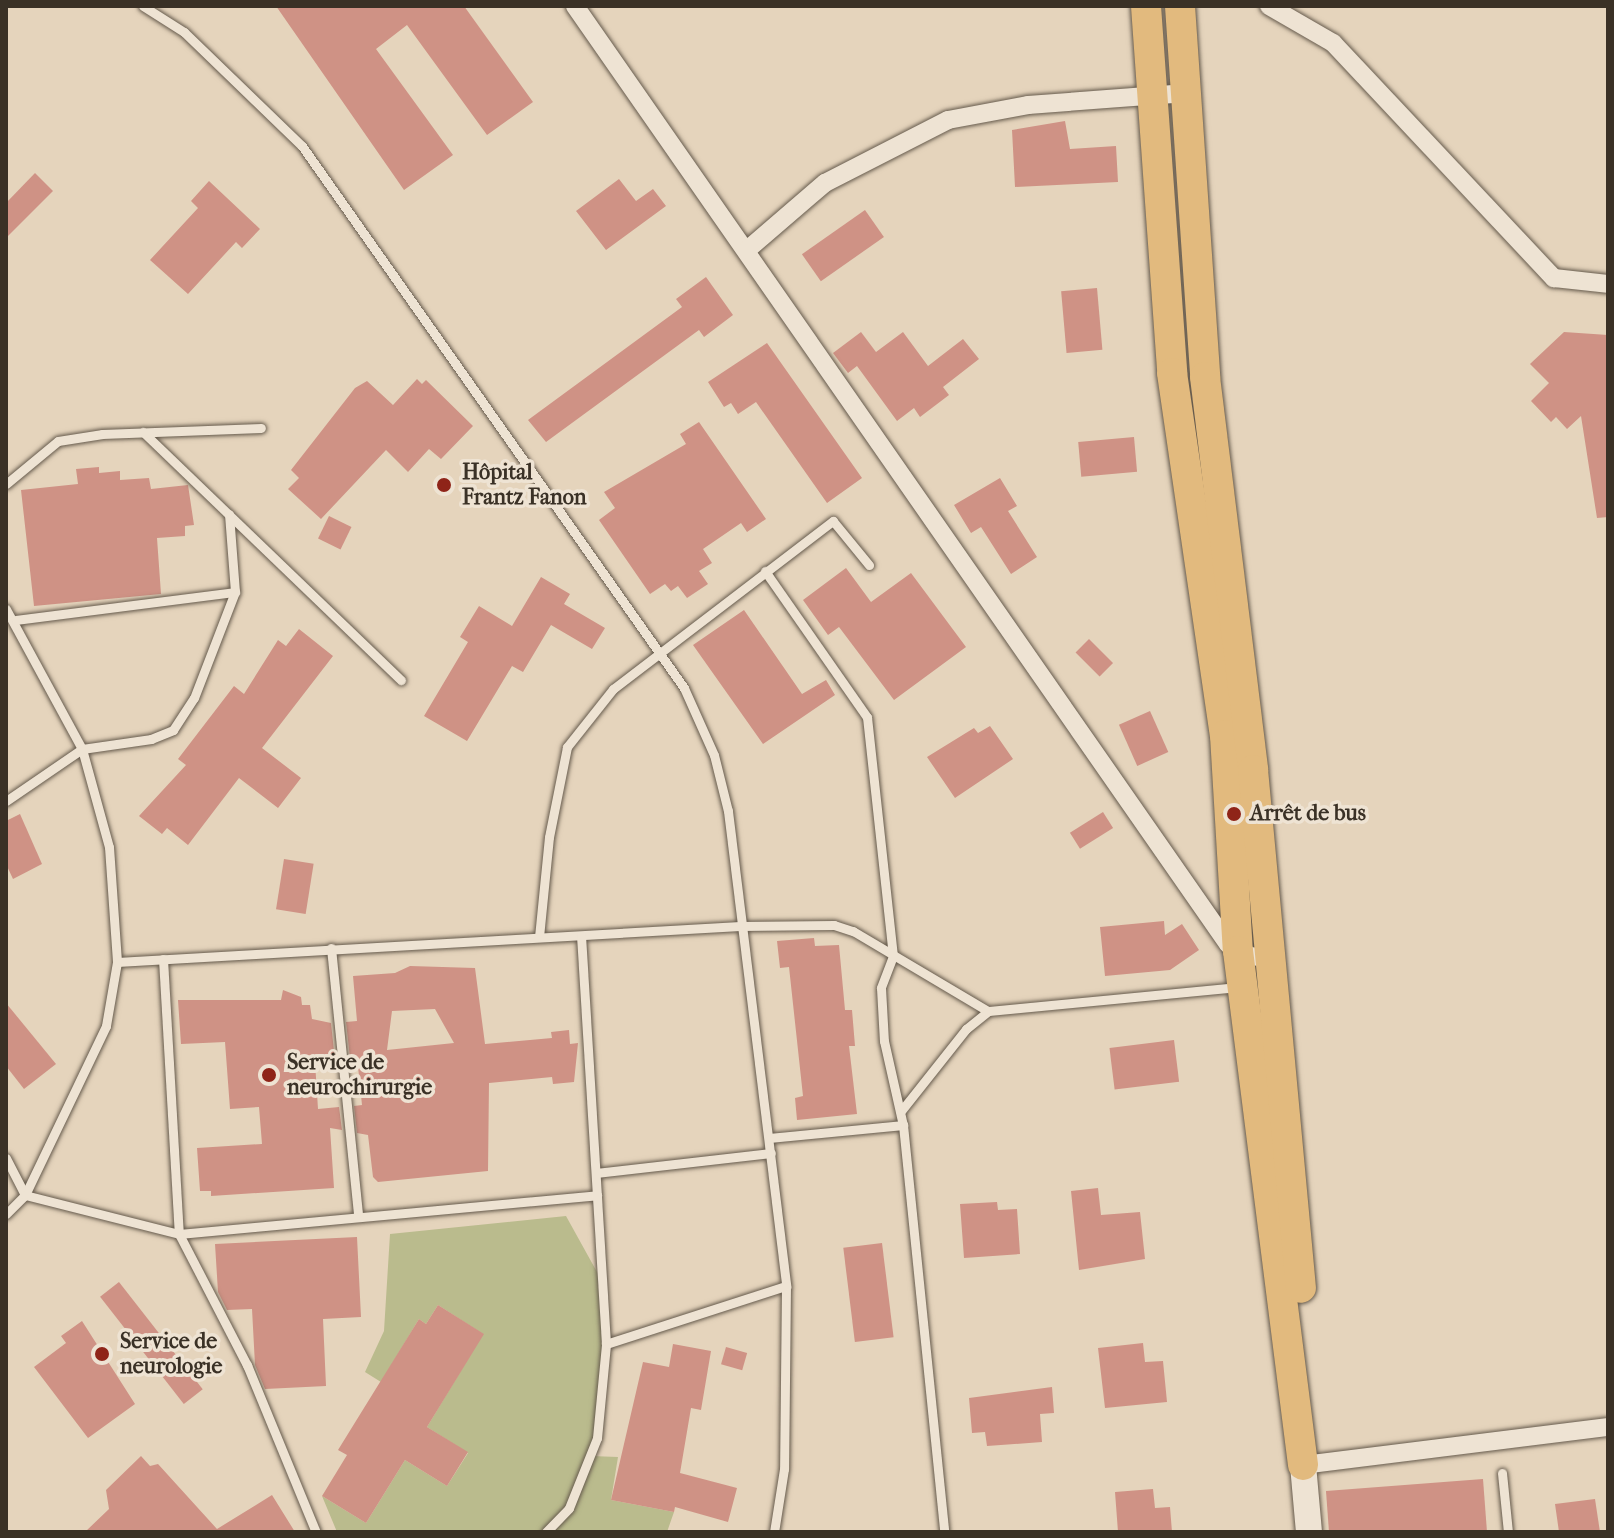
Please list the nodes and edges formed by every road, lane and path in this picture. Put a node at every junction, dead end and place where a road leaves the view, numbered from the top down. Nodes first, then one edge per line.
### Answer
1 (143, 6) edge
2 (575, 6) edge
3 (1146, 6) edge
4 (1180, 6) edge
5 (1269, 6) edge
6 (1187, 93) junction
7 (1154, 94) junction
8 (747, 250) junction
9 (1608, 284) edge
10 (261, 428) dead end
11 (143, 432) junction
12 (6, 484) edge
13 (229, 514) junction
14 (869, 565) dead end
15 (765, 571) junction
16 (235, 592) junction
17 (6, 609) edge
18 (12, 619) edge
19 (657, 650) junction
20 (401, 680) dead end
21 (82, 749) junction
22 (6, 801) edge
23 (740, 926) junction
24 (539, 937) junction
25 (581, 937) junction
26 (331, 948) junction
27 (1238, 951) junction
28 (893, 956) junction
29 (1270, 958) junction
30 (163, 959) junction
31 (117, 962) junction
32 (1244, 987) junction
33 (988, 1011) junction
34 (901, 1111) junction
35 (903, 1125) junction
36 (769, 1138) junction
37 (771, 1153) junction
38 (6, 1158) edge
39 (596, 1173) junction
40 (25, 1195) junction
41 (597, 1195) junction
42 (6, 1214) edge
43 (358, 1216) junction
44 (179, 1234) junction
45 (786, 1286) junction
46 (606, 1344) junction
47 (1608, 1427) edge
48 (1303, 1465) junction
49 (1502, 1473) dead end
50 (316, 1532) edge
51 (546, 1532) edge
52 (774, 1532) edge
53 (944, 1532) edge
54 (1309, 1532) edge
55 (1508, 1532) edge

1 - 19 lane
2 - 8 street
3 - 7 highway
4 - 6 highway
5 - 9 street
6 - 7 street
6 - 29 highway
7 - 8 street
7 - 27 highway
8 - 27 street
10 - 11 lane
11 - 12 lane
11 - 13 lane
13 - 16 lane
13 - 20 lane
14 - 15 lane
15 - 19 lane
15 - 28 lane
16 - 18 lane
16 - 21 lane
17 - 18 lane
18 - 21 lane
19 - 23 lane
19 - 24 lane
21 - 22 lane
21 - 31 lane
23 - 25 lane
23 - 28 lane
23 - 36 lane
24 - 25 lane
24 - 26 lane
25 - 39 lane
26 - 30 lane
26 - 43 lane
27 - 29 street
27 - 32 highway
28 - 33 lane
28 - 34 lane
29 - 48 highway
30 - 31 lane
30 - 44 lane
31 - 40 lane
32 - 33 lane
32 - 48 highway
33 - 34 lane
34 - 35 lane
35 - 36 lane
35 - 53 lane
36 - 37 lane
37 - 39 lane
37 - 45 lane
38 - 40 lane
39 - 41 lane
40 - 42 lane
40 - 44 lane
41 - 43 lane
41 - 46 lane
43 - 44 lane
44 - 50 lane
45 - 46 lane
45 - 52 lane
46 - 51 lane
47 - 48 street
48 - 54 main road
49 - 55 lane

